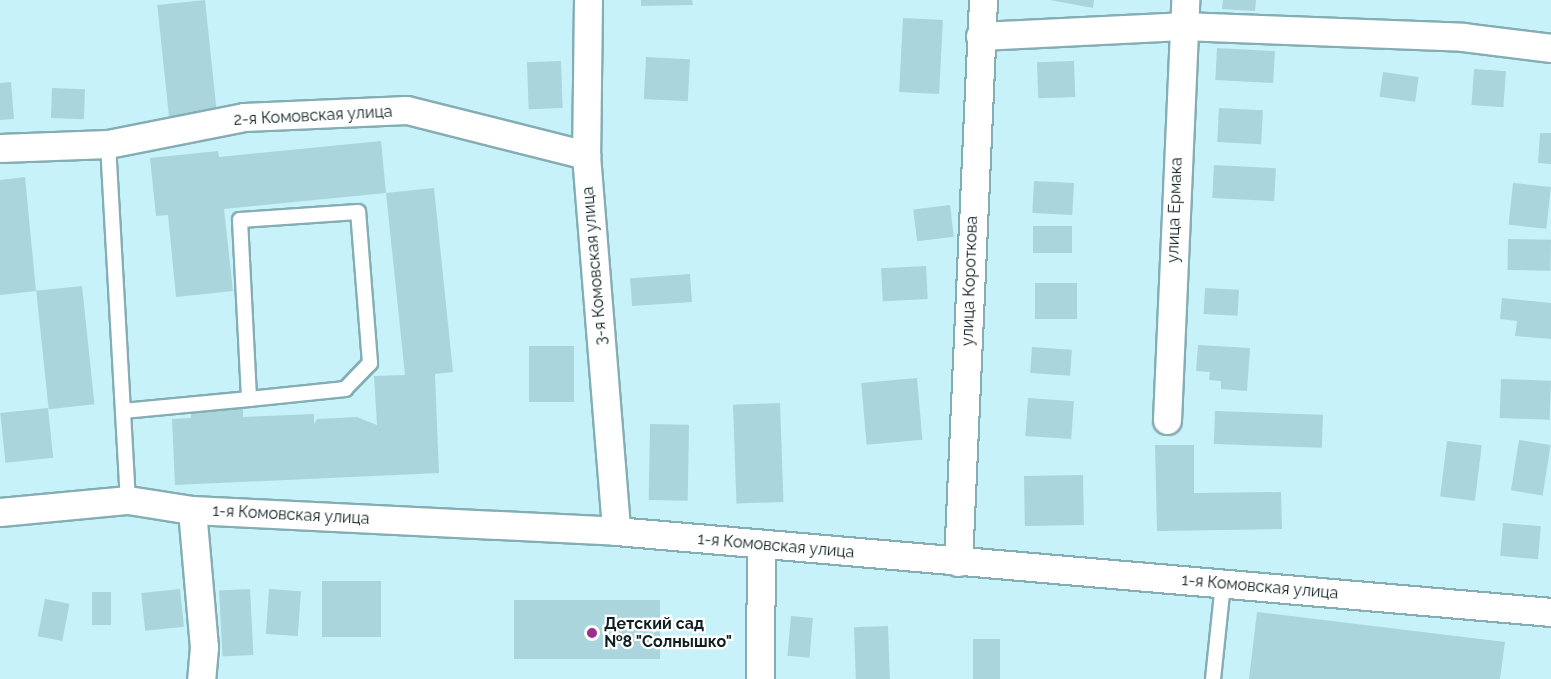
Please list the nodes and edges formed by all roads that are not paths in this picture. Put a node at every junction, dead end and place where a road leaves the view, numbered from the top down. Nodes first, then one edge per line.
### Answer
1 (588, 0) edge
2 (982, 0) edge
3 (1183, 13) edge
4 (980, 36) junction
5 (1551, 48) edge
6 (108, 144) junction
7 (0, 148) edge
8 (586, 155) junction
9 (249, 399) junction
10 (123, 411) junction
11 (1167, 420) dead end
12 (128, 500) junction
13 (192, 510) junction
14 (0, 512) edge
15 (616, 531) junction
16 (761, 544) junction
17 (958, 562) junction
18 (1223, 584) junction
19 (1551, 612) edge
20 (201, 679) edge
21 (760, 679) edge
22 (1213, 679) edge

1 - 8 street, 3-я Комовская улица
2 - 4 street, улица Короткова
3 - 4 street
3 - 5 street
3 - 11 street, улица Ермака
4 - 17 street, улица Короткова
6 - 7 street, 2-я Комовская улица
6 - 8 street, 2-я Комовская улица
6 - 10 lane
8 - 15 street, 3-я Комовская улица
9 - 9 lane
9 - 10 lane
10 - 12 lane
12 - 13 street, 1-я Комовская улица
12 - 14 street, 1-я Комовская улица
13 - 15 street, 1-я Комовская улица
13 - 20 street
15 - 16 street, 1-я Комовская улица
16 - 17 street, 1-я Комовская улица
16 - 21 street
17 - 18 street, 1-я Комовская улица
18 - 19 street, 1-я Комовская улица
18 - 22 lane

